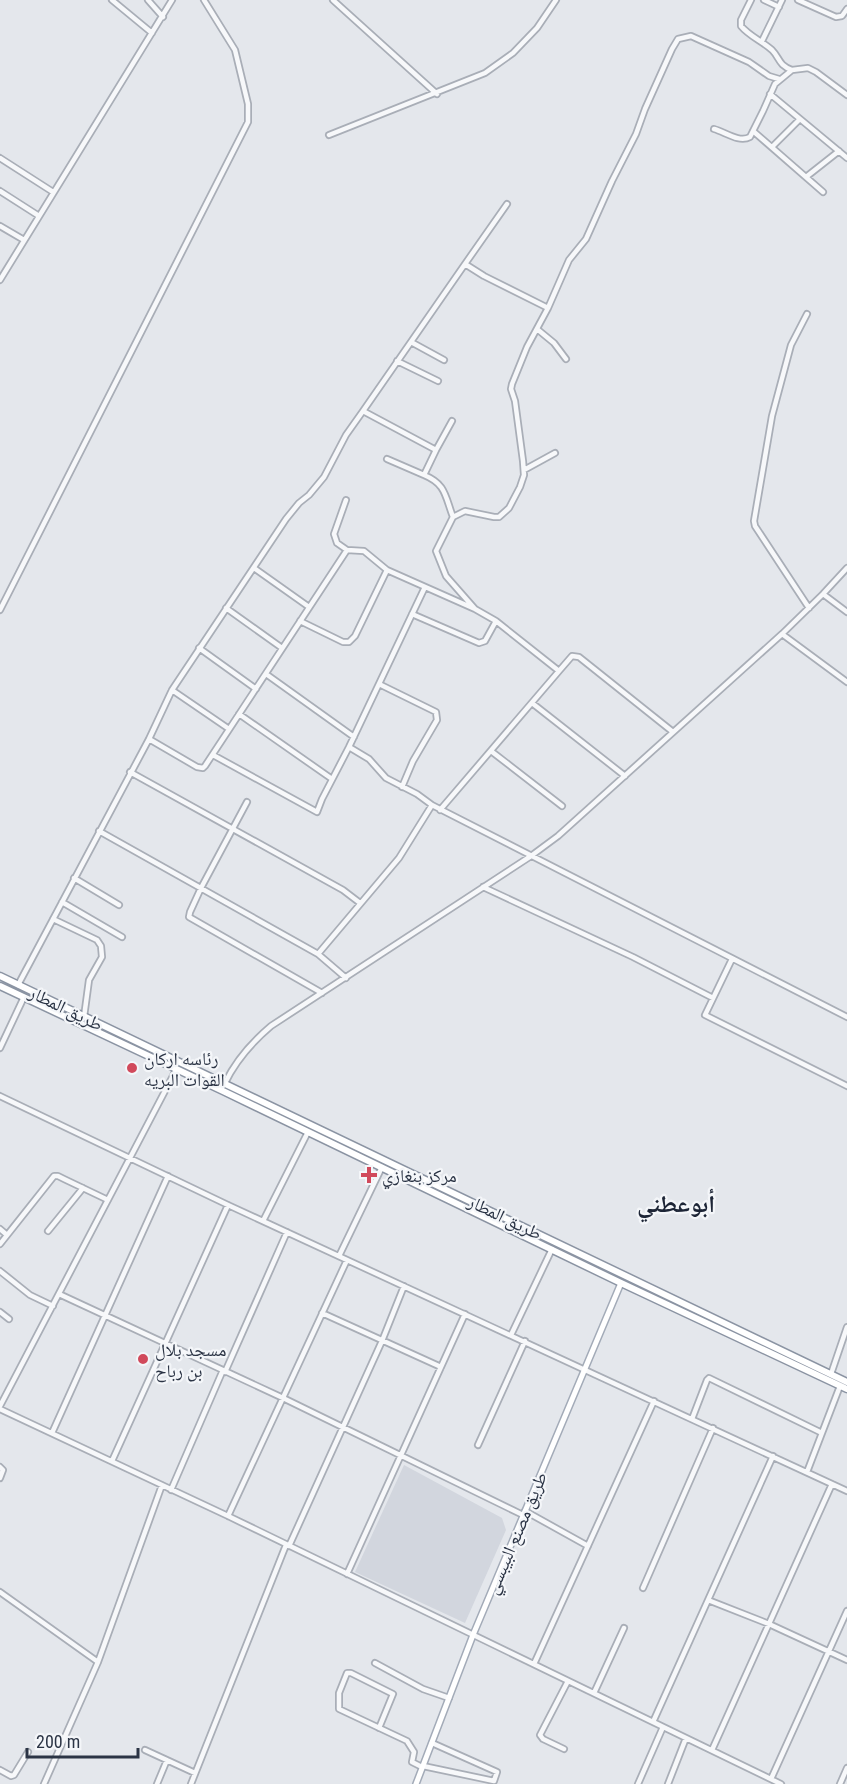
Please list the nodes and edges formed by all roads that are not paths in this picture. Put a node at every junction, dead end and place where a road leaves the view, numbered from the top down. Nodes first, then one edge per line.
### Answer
1 (112, 0) edge
2 (148, 0) edge
3 (172, 0) edge
4 (204, 0) edge
5 (333, 0) edge
6 (556, 0) edge
7 (751, 0) edge
8 (764, 0) edge
9 (782, 0) edge
10 (798, 0) edge
11 (779, 7) junction
12 (847, 9) edge
13 (163, 17) junction
14 (152, 33) junction
15 (762, 41) junction
16 (792, 70) junction
17 (779, 79) junction
18 (436, 94) junction
19 (770, 94) junction
20 (847, 95) edge
21 (800, 118) junction
22 (714, 129) dead end
23 (753, 131) junction
24 (329, 135) dead end
25 (772, 147) junction
26 (839, 151) junction
27 (0, 158) edge
28 (847, 158) edge
29 (806, 177) junction
30 (0, 191) edge
31 (53, 192) junction
32 (823, 192) dead end
33 (507, 204) dead end
34 (39, 216) junction
35 (0, 226) edge
36 (24, 240) junction
37 (0, 263) edge
38 (465, 264) junction
39 (8, 267) junction
40 (0, 280) edge
41 (548, 308) junction
42 (807, 314) dead end
43 (537, 330) junction
44 (411, 342) junction
45 (566, 359) dead end
46 (444, 360) dead end
47 (397, 361) junction
48 (438, 381) dead end
49 (363, 411) junction
50 (452, 421) dead end
51 (436, 450) junction
52 (555, 453) dead end
53 (387, 459) dead end
54 (524, 470) junction
55 (424, 475) junction
56 (346, 500) dead end
57 (453, 517) junction
58 (347, 550) junction
59 (254, 568) junction
60 (847, 568) edge
61 (387, 570) junction
62 (425, 587) junction
63 (824, 594) junction
64 (309, 607) junction
65 (226, 608) junction
66 (809, 608) junction
67 (475, 609) junction
68 (0, 610) edge
69 (847, 612) edge
70 (412, 614) junction
71 (300, 621) junction
72 (496, 621) junction
73 (782, 634) junction
74 (199, 648) junction
75 (282, 648) junction
76 (559, 671) junction
77 (266, 674) junction
78 (847, 682) edge
79 (379, 684) junction
80 (256, 689) junction
81 (172, 690) junction
82 (532, 702) junction
83 (238, 714) junction
84 (229, 729) junction
85 (673, 732) junction
86 (354, 737) junction
87 (149, 739) junction
88 (349, 747) junction
89 (491, 751) junction
90 (213, 755) junction
91 (130, 772) junction
92 (625, 776) junction
93 (332, 779) junction
94 (402, 787) junction
95 (247, 802) dead end
96 (432, 805) junction
97 (562, 806) dead end
98 (440, 810) junction
99 (233, 829) junction
100 (99, 831) junction
101 (531, 856) junction
102 (74, 878) junction
103 (483, 887) junction
104 (201, 888) junction
105 (62, 902) junction
106 (360, 903) junction
107 (119, 905) dead end
108 (53, 919) junction
109 (122, 937) dead end
110 (318, 954) junction
111 (732, 958) junction
112 (0, 976) edge
113 (346, 978) junction
114 (18, 985) junction
115 (0, 986) edge
116 (322, 993) junction
117 (24, 997) junction
118 (713, 998) junction
119 (84, 1017) junction
120 (847, 1017) edge
121 (0, 1048) edge
122 (176, 1070) junction
123 (225, 1083) junction
124 (847, 1086) edge
125 (0, 1096) edge
126 (308, 1132) junction
127 (130, 1158) junction
128 (382, 1167) junction
129 (168, 1176) junction
130 (83, 1188) junction
131 (108, 1200) junction
132 (228, 1205) junction
133 (263, 1221) junction
134 (0, 1229) edge
135 (48, 1231) dead end
136 (287, 1232) junction
137 (7, 1235) junction
138 (0, 1244) edge
139 (552, 1249) junction
140 (339, 1256) junction
141 (347, 1260) junction
142 (0, 1271) edge
143 (621, 1283) junction
144 (404, 1286) junction
145 (59, 1294) junction
146 (53, 1306) junction
147 (0, 1312) edge
148 (322, 1313) junction
149 (465, 1314) junction
150 (106, 1316) junction
151 (9, 1319) dead end
152 (847, 1327) edge
153 (511, 1335) junction
154 (382, 1341) junction
155 (525, 1341) junction
156 (165, 1343) junction
157 (781, 1350) junction
158 (779, 1358) junction
159 (441, 1367) junction
160 (585, 1369) junction
161 (224, 1371) junction
162 (831, 1374) junction
163 (847, 1382) edge
164 (844, 1387) edge
165 (282, 1398) junction
166 (654, 1401) junction
167 (0, 1407) edge
168 (692, 1419) junction
169 (342, 1428) junction
170 (713, 1428) junction
171 (822, 1432) junction
172 (52, 1433) junction
173 (478, 1445) dead end
174 (401, 1456) junction
175 (773, 1456) junction
176 (112, 1461) junction
177 (0, 1467) edge
178 (807, 1472) junction
179 (0, 1478) edge
180 (832, 1484) junction
181 (162, 1485) junction
182 (171, 1490) junction
183 (847, 1491) edge
184 (524, 1513) junction
185 (228, 1516) junction
186 (287, 1546) junction
187 (588, 1546) junction
188 (347, 1574) junction
189 (643, 1588) dead end
190 (0, 1592) edge
191 (708, 1600) junction
192 (847, 1611) edge
193 (769, 1624) junction
194 (624, 1628) dead end
195 (473, 1635) junction
196 (829, 1651) junction
197 (847, 1660) edge
198 (98, 1662) junction
199 (375, 1663) dead end
200 (534, 1664) junction
201 (568, 1681) junction
202 (594, 1693) junction
203 (449, 1698) junction
204 (652, 1722) junction
205 (663, 1727) junction
206 (380, 1728) junction
207 (686, 1738) junction
208 (432, 1743) junction
209 (564, 1749) dead end
210 (145, 1750) dead end
211 (712, 1750) junction
212 (28, 1752) dead end
213 (167, 1760) junction
214 (422, 1767) junction
215 (847, 1768) edge
216 (0, 1770) edge
217 (195, 1773) junction
218 (771, 1779) junction
219 (44, 1784) edge
220 (157, 1784) edge
221 (191, 1784) edge
222 (416, 1784) edge
223 (638, 1784) edge
224 (668, 1784) edge
225 (781, 1784) edge
226 (840, 1784) edge

1 - 14 street
2 - 13 street
3 - 13 street
4 - 68 street
5 - 18 street
6 - 18 street
7 - 15 street
8 - 11 street
9 - 11 street
10 - 12 street
11 - 15 street
13 - 14 street
14 - 31 street
15 - 16 street
16 - 17 street
16 - 20 street
17 - 19 street
17 - 41 street
18 - 24 street
19 - 21 street
19 - 23 street
21 - 25 street
21 - 26 street
22 - 23 street
23 - 25 street
25 - 29 street
26 - 28 street
26 - 29 street
27 - 31 street
29 - 32 street
30 - 34 street
31 - 34 street
33 - 38 street
34 - 36 street
35 - 36 street
36 - 39 street
37 - 39 street
38 - 41 street
38 - 44 street
39 - 40 street
41 - 43 street
42 - 66 street
43 - 45 street
43 - 54 street
44 - 46 street
44 - 47 street
47 - 48 street
47 - 49 street
49 - 51 street
49 - 59 street
50 - 51 street
51 - 55 street
52 - 54 street
53 - 55 street
54 - 57 street
55 - 57 street
56 - 58 street
57 - 67 street
58 - 61 street
58 - 64 street
59 - 64 street
59 - 65 street
60 - 63 street
61 - 62 street
61 - 71 street
62 - 67 street
62 - 70 street
63 - 66 street
63 - 69 street
64 - 71 street
65 - 74 street
65 - 75 street
66 - 73 street
67 - 72 street
70 - 72 street
70 - 79 street
71 - 75 street
72 - 76 street
73 - 78 street
73 - 85 street
74 - 80 street
74 - 81 street
75 - 77 street
76 - 82 street
76 - 85 street
77 - 80 street
77 - 86 street
79 - 86 street
79 - 94 street
80 - 83 street
81 - 84 street
81 - 87 street
82 - 89 street
82 - 92 street
83 - 84 street
83 - 93 street
84 - 90 street
85 - 92 street
86 - 88 street
87 - 90 street
87 - 91 street
88 - 93 street
88 - 94 street
89 - 97 street
89 - 98 street
90 - 93 street
91 - 99 street
91 - 100 street
92 - 101 street
94 - 96 street
95 - 99 street
96 - 98 street
96 - 106 street
98 - 101 street
99 - 104 street
99 - 106 street
100 - 102 street
100 - 104 street
101 - 103 street
101 - 111 street
102 - 105 street
102 - 107 street
103 - 113 street
103 - 118 street
104 - 110 street
104 - 116 street
105 - 108 street
105 - 109 street
106 - 110 street
108 - 114 street
108 - 119 street
110 - 113 street
111 - 118 street
111 - 120 street
112 - 114 highway, طريق المطار
113 - 116 street
114 - 119 highway, طريق المطار
115 - 117 highway, طريق المطار
116 - 123 street
117 - 121 street
117 - 122 highway, طريق المطار
118 - 124 street
119 - 123 highway, طريق المطار
122 - 126 highway, طريق المطار
122 - 127 street
123 - 157 highway, طريق المطار
125 - 127 street
126 - 128 highway, طريق المطار
126 - 133 street
127 - 129 street
127 - 131 street
128 - 139 highway, طريق المطار
128 - 140 street
129 - 132 street
129 - 150 street
130 - 131 street
130 - 135 street
130 - 137 street
131 - 145 street
132 - 133 street
132 - 156 street
133 - 136 street
134 - 137 street
136 - 140 street
136 - 161 street
137 - 138 street
139 - 143 highway, طريق المطار
139 - 153 street
140 - 141 street
141 - 144 street
141 - 148 street
142 - 146 street
143 - 158 highway, طريق المطار
143 - 160 main road, طريق مصنع البيبسي
144 - 149 street
144 - 154 street
145 - 146 street
145 - 150 street
146 - 167 street
147 - 151 street
148 - 154 street
148 - 165 street
149 - 153 street
149 - 159 street
150 - 156 street
150 - 172 street
152 - 162 street
153 - 155 street
154 - 159 street
154 - 169 street
155 - 160 street
155 - 173 street
156 - 161 street
156 - 176 street
157 - 158 highway
157 - 162 highway, طريق المطار
158 - 164 highway, طريق المطار
159 - 174 street
160 - 166 street
160 - 184 main road, طريق مصنع البيبسي
161 - 165 street
161 - 182 street
162 - 163 highway, طريق المطار
164 - 171 street
165 - 169 street
165 - 185 street
166 - 168 street
166 - 187 street
167 - 172 street
168 - 170 street
168 - 171 street
169 - 174 street
169 - 186 street
170 - 175 street
170 - 189 street
171 - 178 street
172 - 176 street
174 - 184 street
174 - 188 street
175 - 178 street
175 - 191 street
176 - 181 street
177 - 179 street
178 - 180 street
180 - 183 street
180 - 193 street
181 - 182 street
181 - 198 street
182 - 185 street
184 - 187 street
184 - 195 main road, طريق مصنع البيبسي
185 - 186 street
186 - 188 street
186 - 217 street
187 - 200 street
188 - 195 street
190 - 198 street
191 - 193 street
191 - 204 street
192 - 196 street
193 - 196 street
193 - 211 street
194 - 202 street
195 - 200 street
195 - 203 main road, طريق مصنع البيبسي
196 - 197 street
196 - 218 street
198 - 219 street
199 - 203 street
200 - 201 street
201 - 202 street
201 - 209 street
202 - 204 street
203 - 208 main road, طريق مصنع البيبسي
204 - 205 street
205 - 207 street
205 - 223 street
206 - 206 street
206 - 214 street
207 - 211 street
207 - 224 street
208 - 214 main road, طريق مصنع البيبسي
208 - 214 street
210 - 213 street
211 - 218 street
212 - 216 street
213 - 217 street
213 - 220 street
214 - 222 main road, طريق مصنع البيبسي
215 - 226 street
217 - 221 street
218 - 225 street

